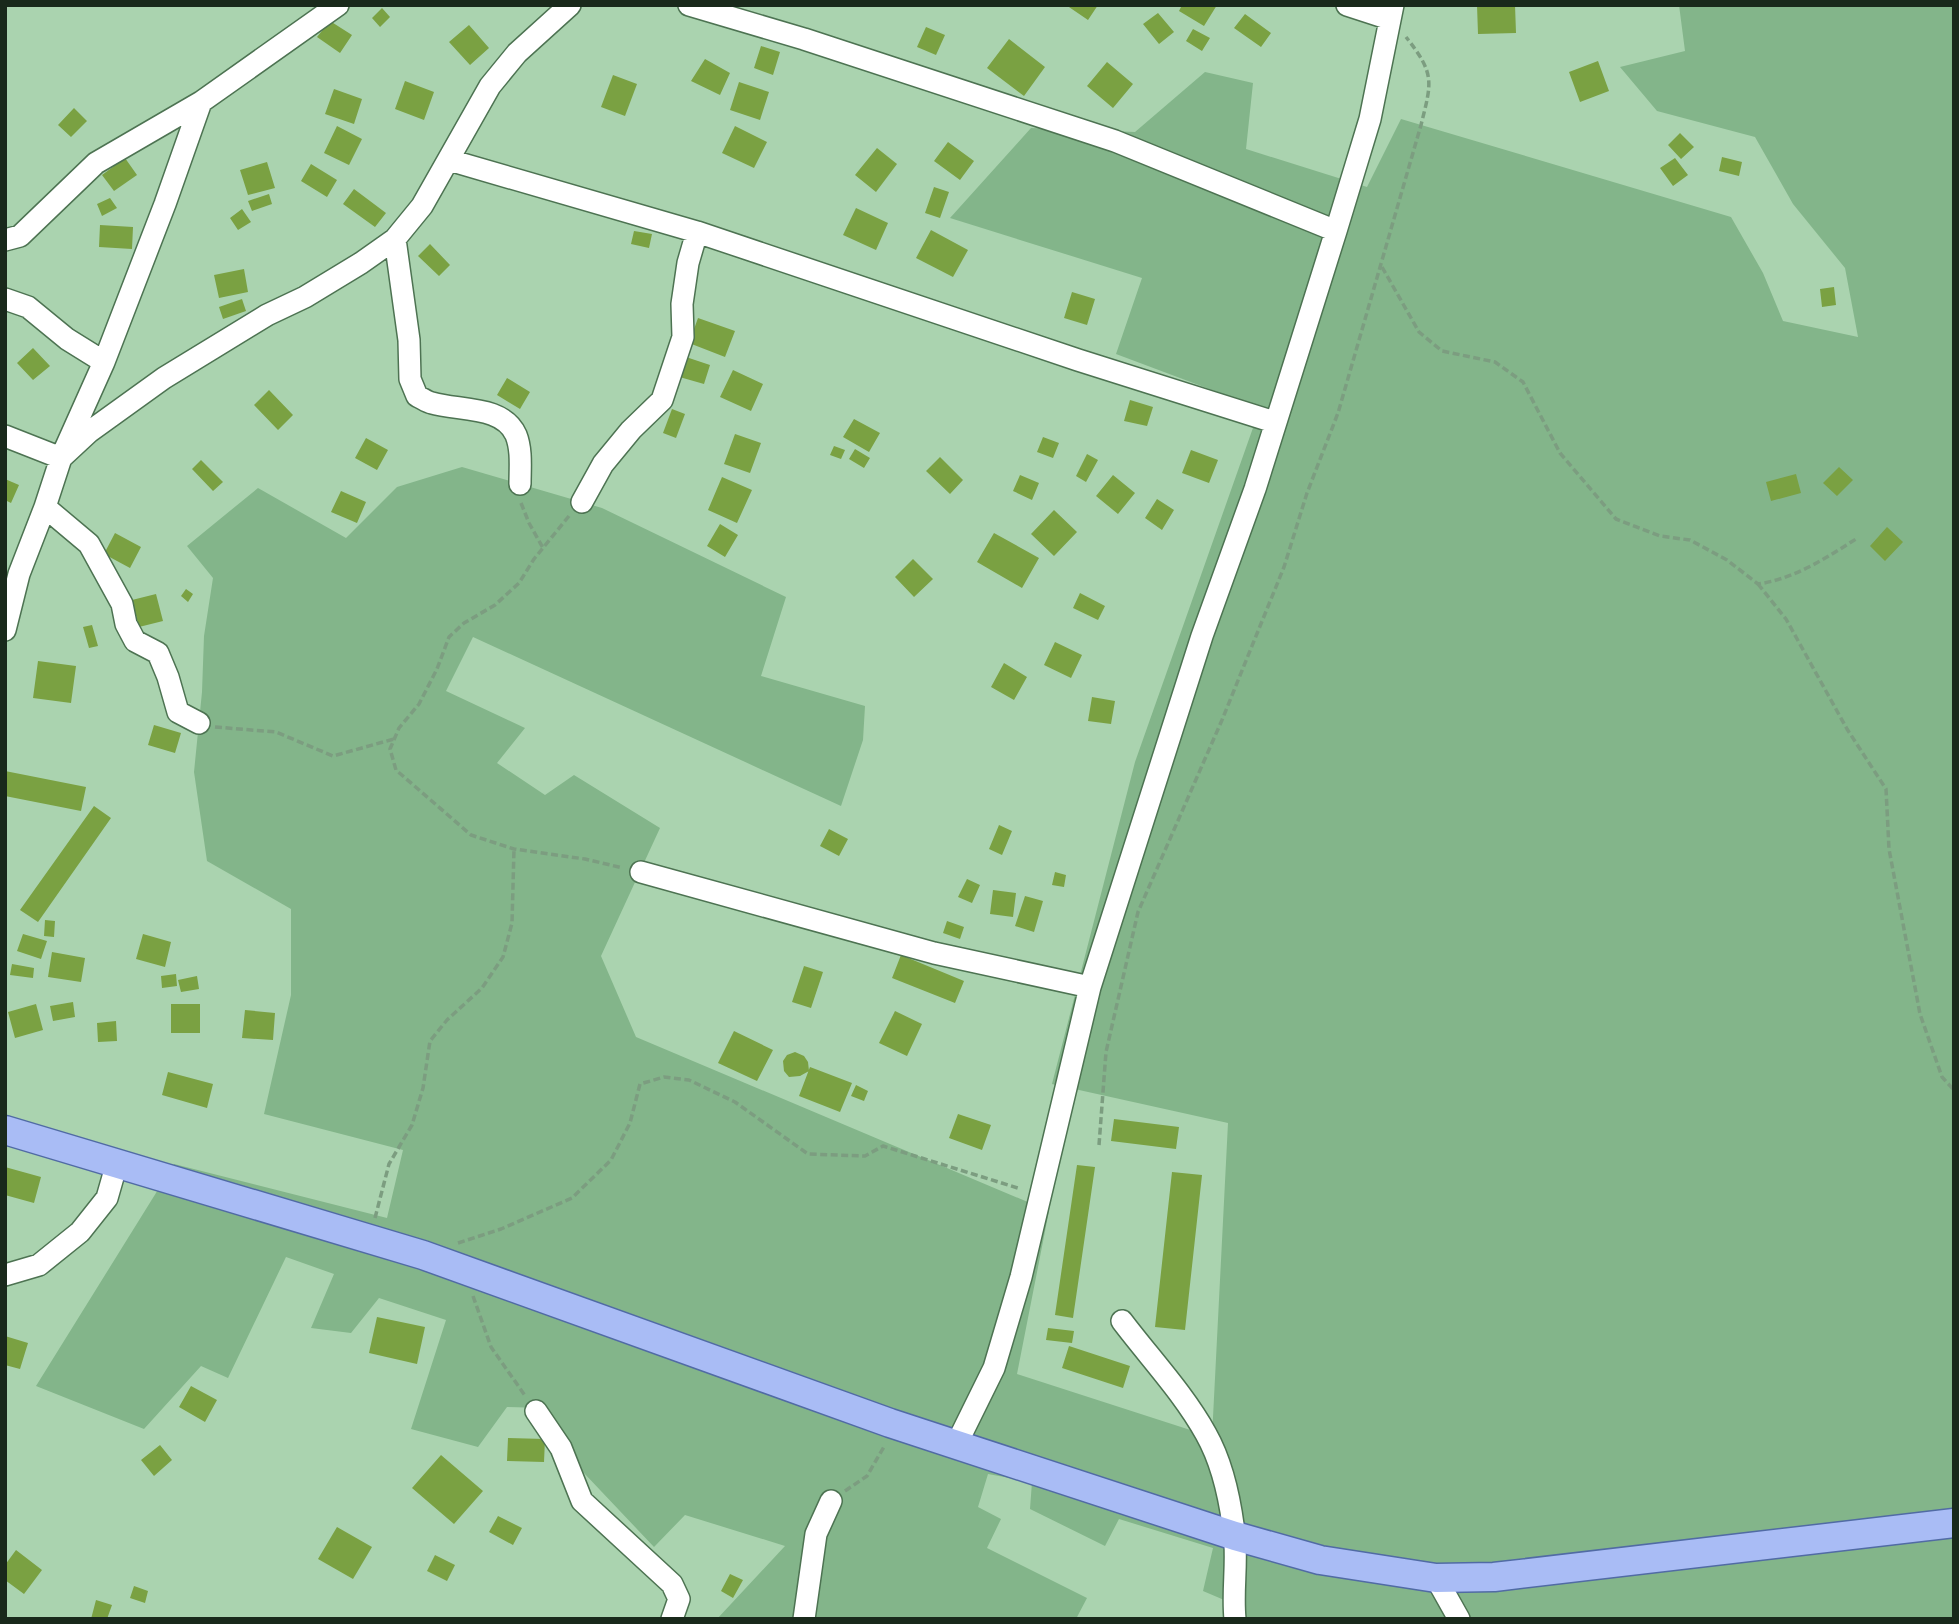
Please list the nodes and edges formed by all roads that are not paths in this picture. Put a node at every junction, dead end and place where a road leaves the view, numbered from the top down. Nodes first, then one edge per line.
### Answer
1 (338, 5) edge
2 (570, 5) edge
3 (689, 5) edge
4 (1347, 5) edge
5 (1392, 12) edge
6 (201, 102) junction
7 (449, 160) junction
8 (1336, 231) junction
9 (697, 232) junction
10 (395, 239) junction
11 (5, 240) edge
12 (5, 299) edge
13 (104, 362) junction
14 (1274, 422) junction
15 (5, 436) edge
16 (61, 457) junction
17 (520, 484) road end
18 (582, 502) road end
19 (46, 507) junction
20 (5, 630) edge
21 (199, 723) road end
22 (641, 872) road end
23 (1090, 987) junction
24 (5, 1130) edge
25 (117, 1163) junction
26 (5, 1275) edge
27 (1122, 1321) dead end
28 (536, 1411) road end
29 (957, 1443) junction
30 (831, 1501) road end
31 (1954, 1523) edge
32 (1235, 1536) junction
33 (1436, 1578) junction
34 (672, 1619) edge
35 (804, 1619) edge
36 (1235, 1619) edge
37 (1459, 1619) edge

1 - 6 street
2 - 7 street
3 - 8 street
4 - 5 street
5 - 8 street
6 - 11 street
6 - 13 street
7 - 9 street
7 - 10 street
8 - 14 street
9 - 14 street
9 - 18 street
10 - 16 street
10 - 17 street
12 - 13 street
13 - 16 street
14 - 23 street
15 - 16 street
16 - 19 street
19 - 20 street
19 - 21 street
22 - 23 street
23 - 29 street
24 - 25 main road
25 - 26 street
25 - 29 main road
27 - 32 street
28 - 34 street
29 - 32 main road
30 - 35 street
31 - 33 main road
32 - 33 main road
32 - 36 street
33 - 37 street

